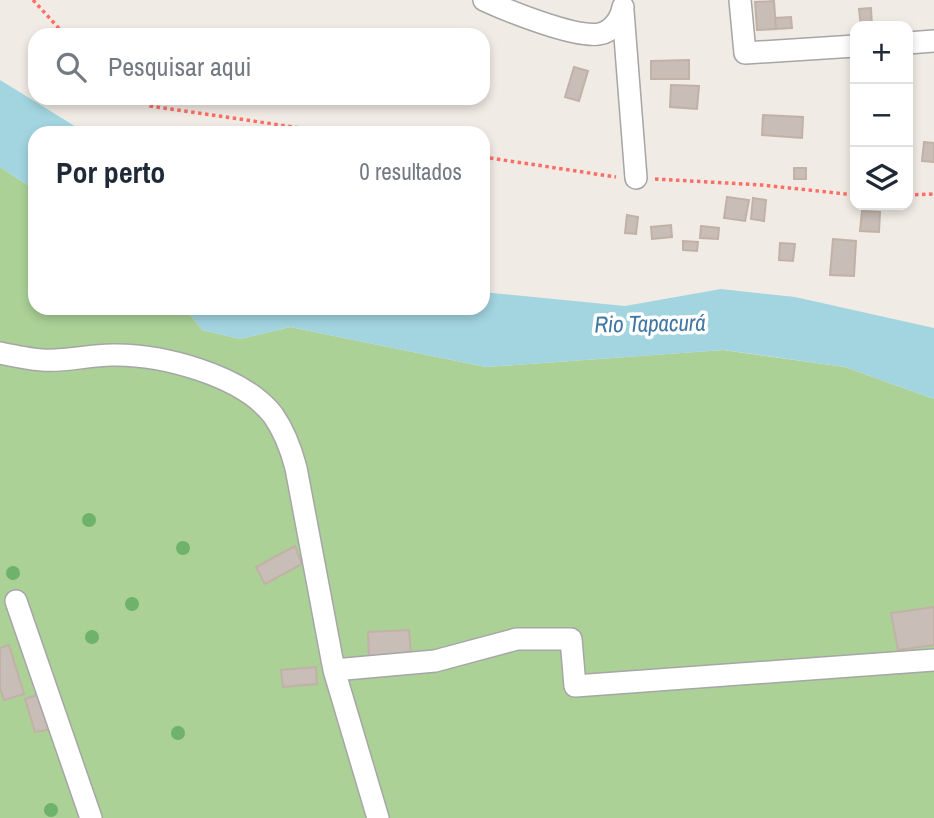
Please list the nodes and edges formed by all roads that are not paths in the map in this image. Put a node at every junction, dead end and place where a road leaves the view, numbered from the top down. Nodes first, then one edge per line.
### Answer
1 (484, 0) edge
2 (740, 0) edge
3 (623, 5) edge
4 (934, 41) edge
5 (913, 43) edge
6 (850, 46) edge
7 (636, 178) road end
8 (0, 353) edge
9 (16, 601) dead end
10 (934, 660) edge
11 (334, 670) junction
12 (91, 818) edge
13 (378, 818) edge

1 - 3 street
2 - 6 street
3 - 7 street
4 - 5 street
8 - 11 street
9 - 12 street
10 - 11 street
11 - 13 street

